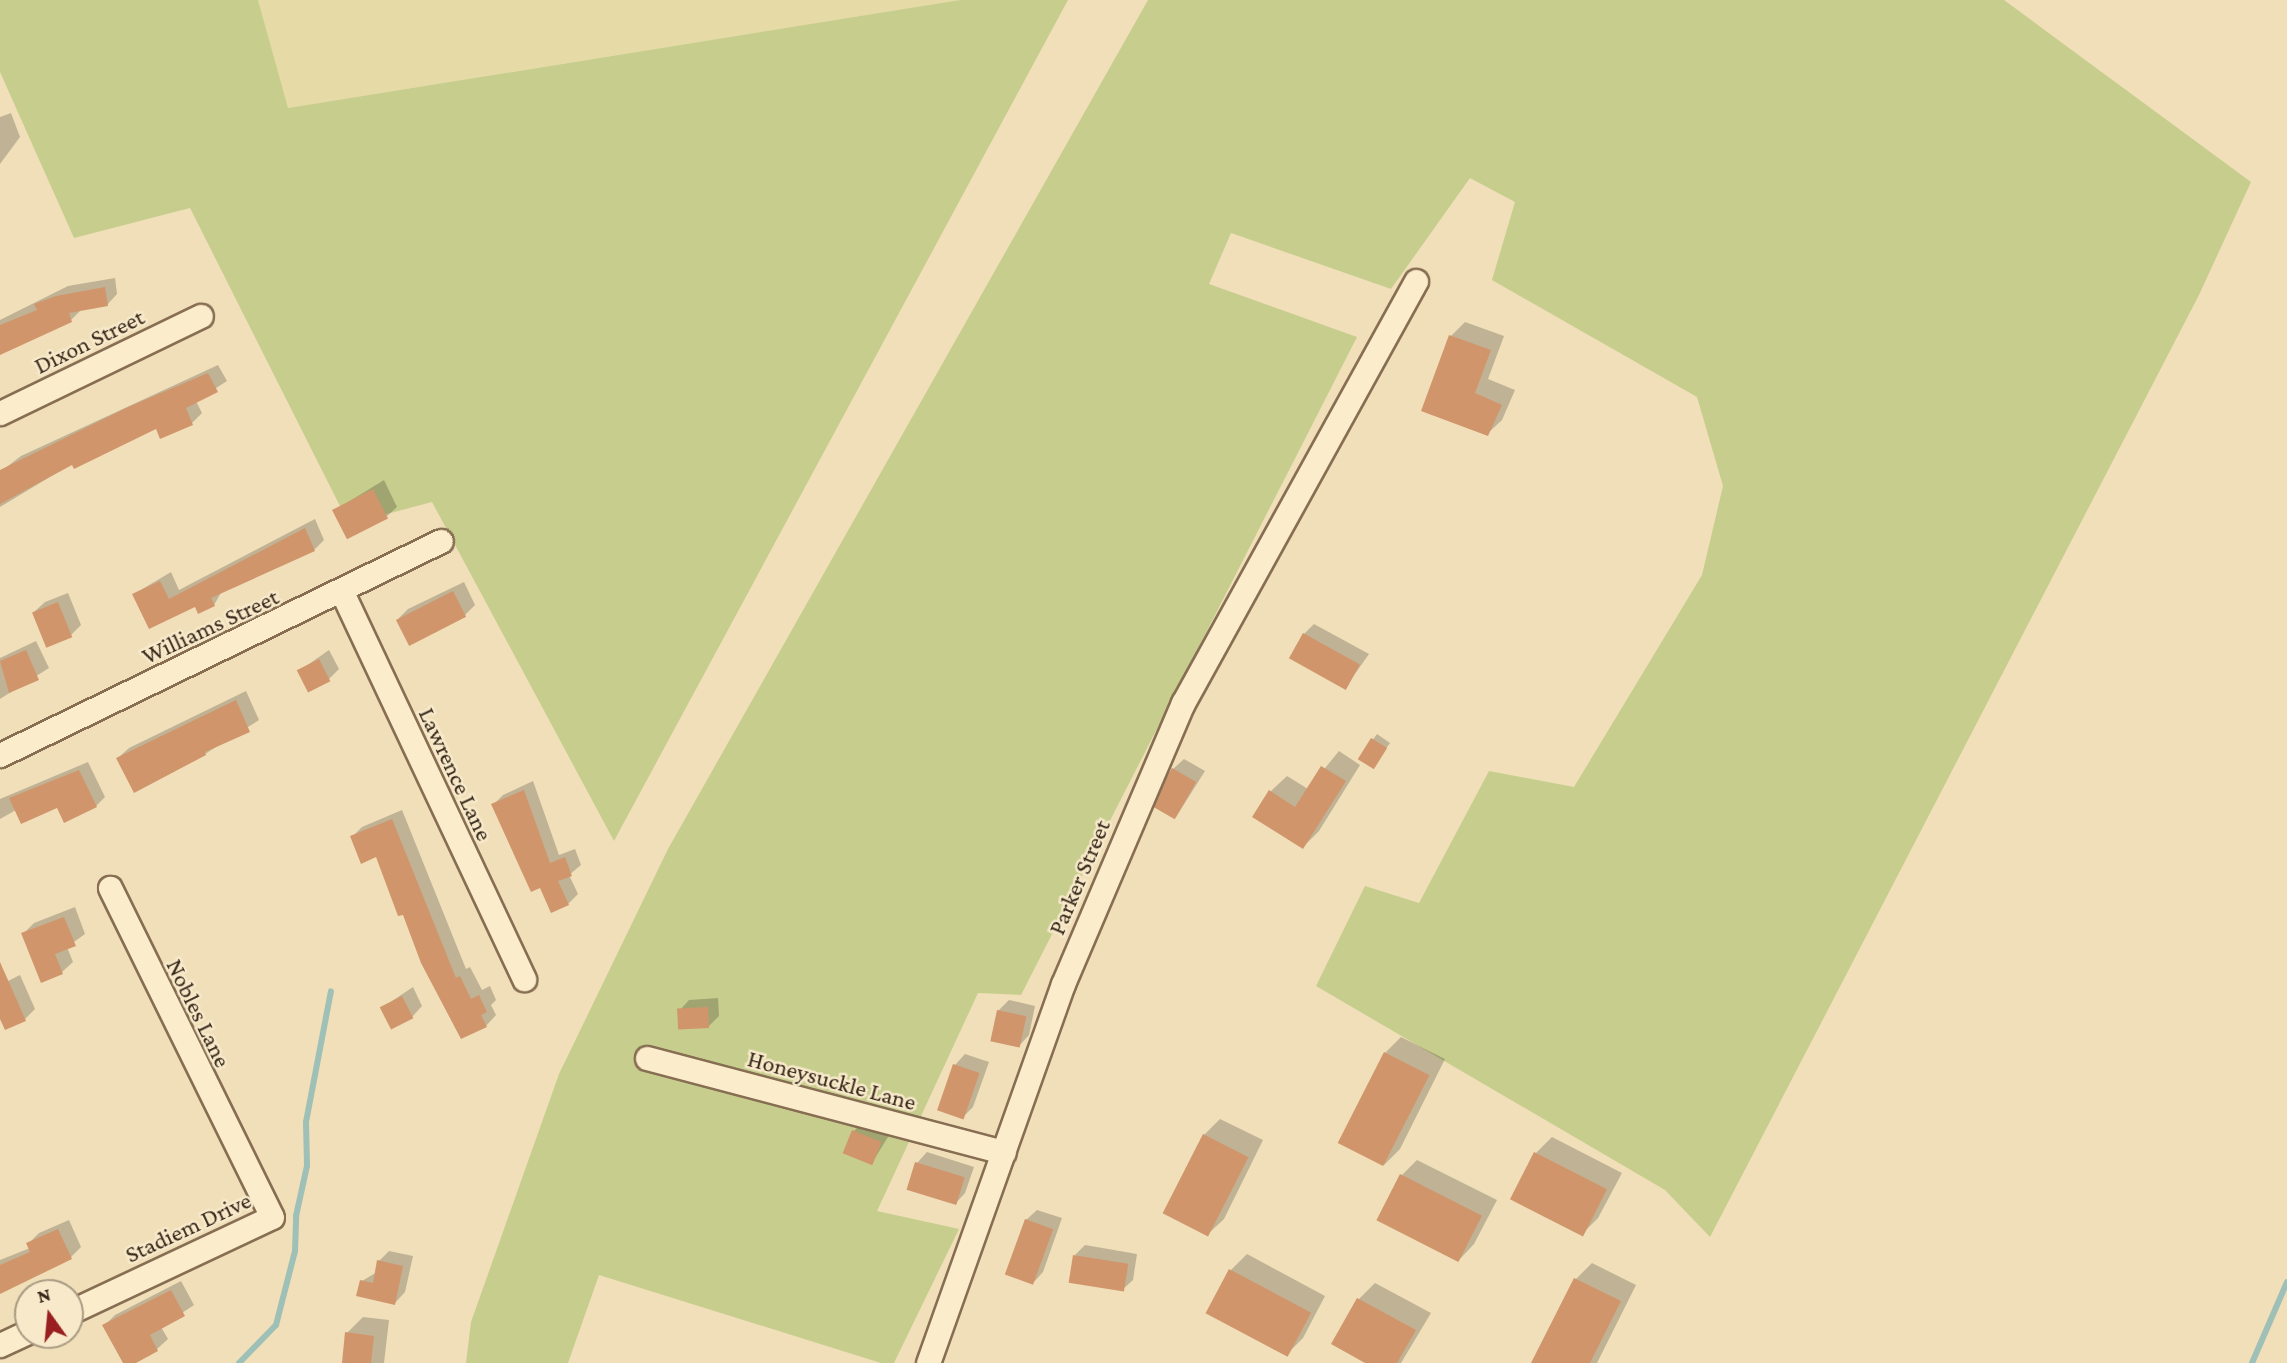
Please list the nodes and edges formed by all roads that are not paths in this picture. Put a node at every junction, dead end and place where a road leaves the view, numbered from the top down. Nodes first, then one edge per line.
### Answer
1 (1416, 281) dead end
2 (201, 317) dead end
3 (0, 413) edge
4 (441, 541) dead end
5 (342, 592) junction
6 (0, 755) edge
7 (110, 888) dead end
8 (524, 979) dead end
9 (647, 1058) dead end
10 (1004, 1152) junction
11 (243, 1160) joint
12 (84, 1305) edge
13 (928, 1363) edge

1 - 10 street, Parker Street
2 - 3 street, Dixon Street
4 - 5 street, Williams Street
5 - 6 street, Williams Street
5 - 8 street, Lawrence Lane
7 - 11 street, Nobles Lane
9 - 10 street, Honeysuckle Lane
10 - 13 street, Parker Street
11 - 12 street, Stadiem Drive

